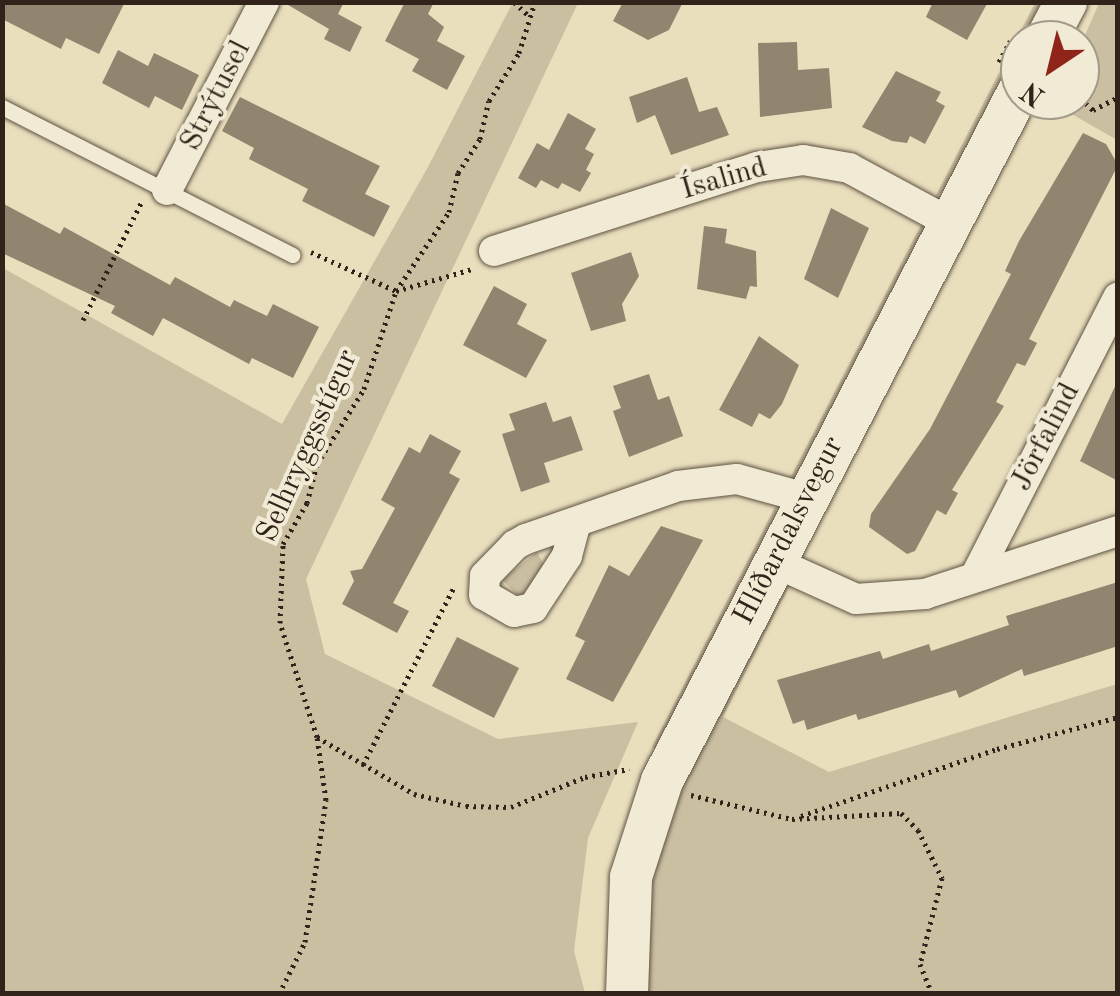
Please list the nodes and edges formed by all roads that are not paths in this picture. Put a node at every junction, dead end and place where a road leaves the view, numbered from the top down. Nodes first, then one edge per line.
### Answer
1 (264, 2) edge
2 (2, 107) edge
3 (1003, 120) edge
4 (159, 186) junction
5 (949, 222) junction
6 (494, 251) road end
7 (293, 255) road end
8 (1118, 297) edge
9 (806, 498) junction
10 (576, 522) junction
11 (1118, 532) edge
12 (774, 562) junction
13 (975, 577) junction
14 (627, 994) edge

1 - 4 street, Strýtusel
2 - 4 lane
3 - 5 street, Hlíðardalsvegur
4 - 7 lane
5 - 6 street, Ísalind
5 - 9 street, Hlíðardalsvegur
8 - 13 street, Jörfalind
9 - 10 street
9 - 12 street, Hlíðardalsvegur
10 - 10 street
11 - 13 street
12 - 13 street
12 - 14 street, Hlíðardalsvegur

